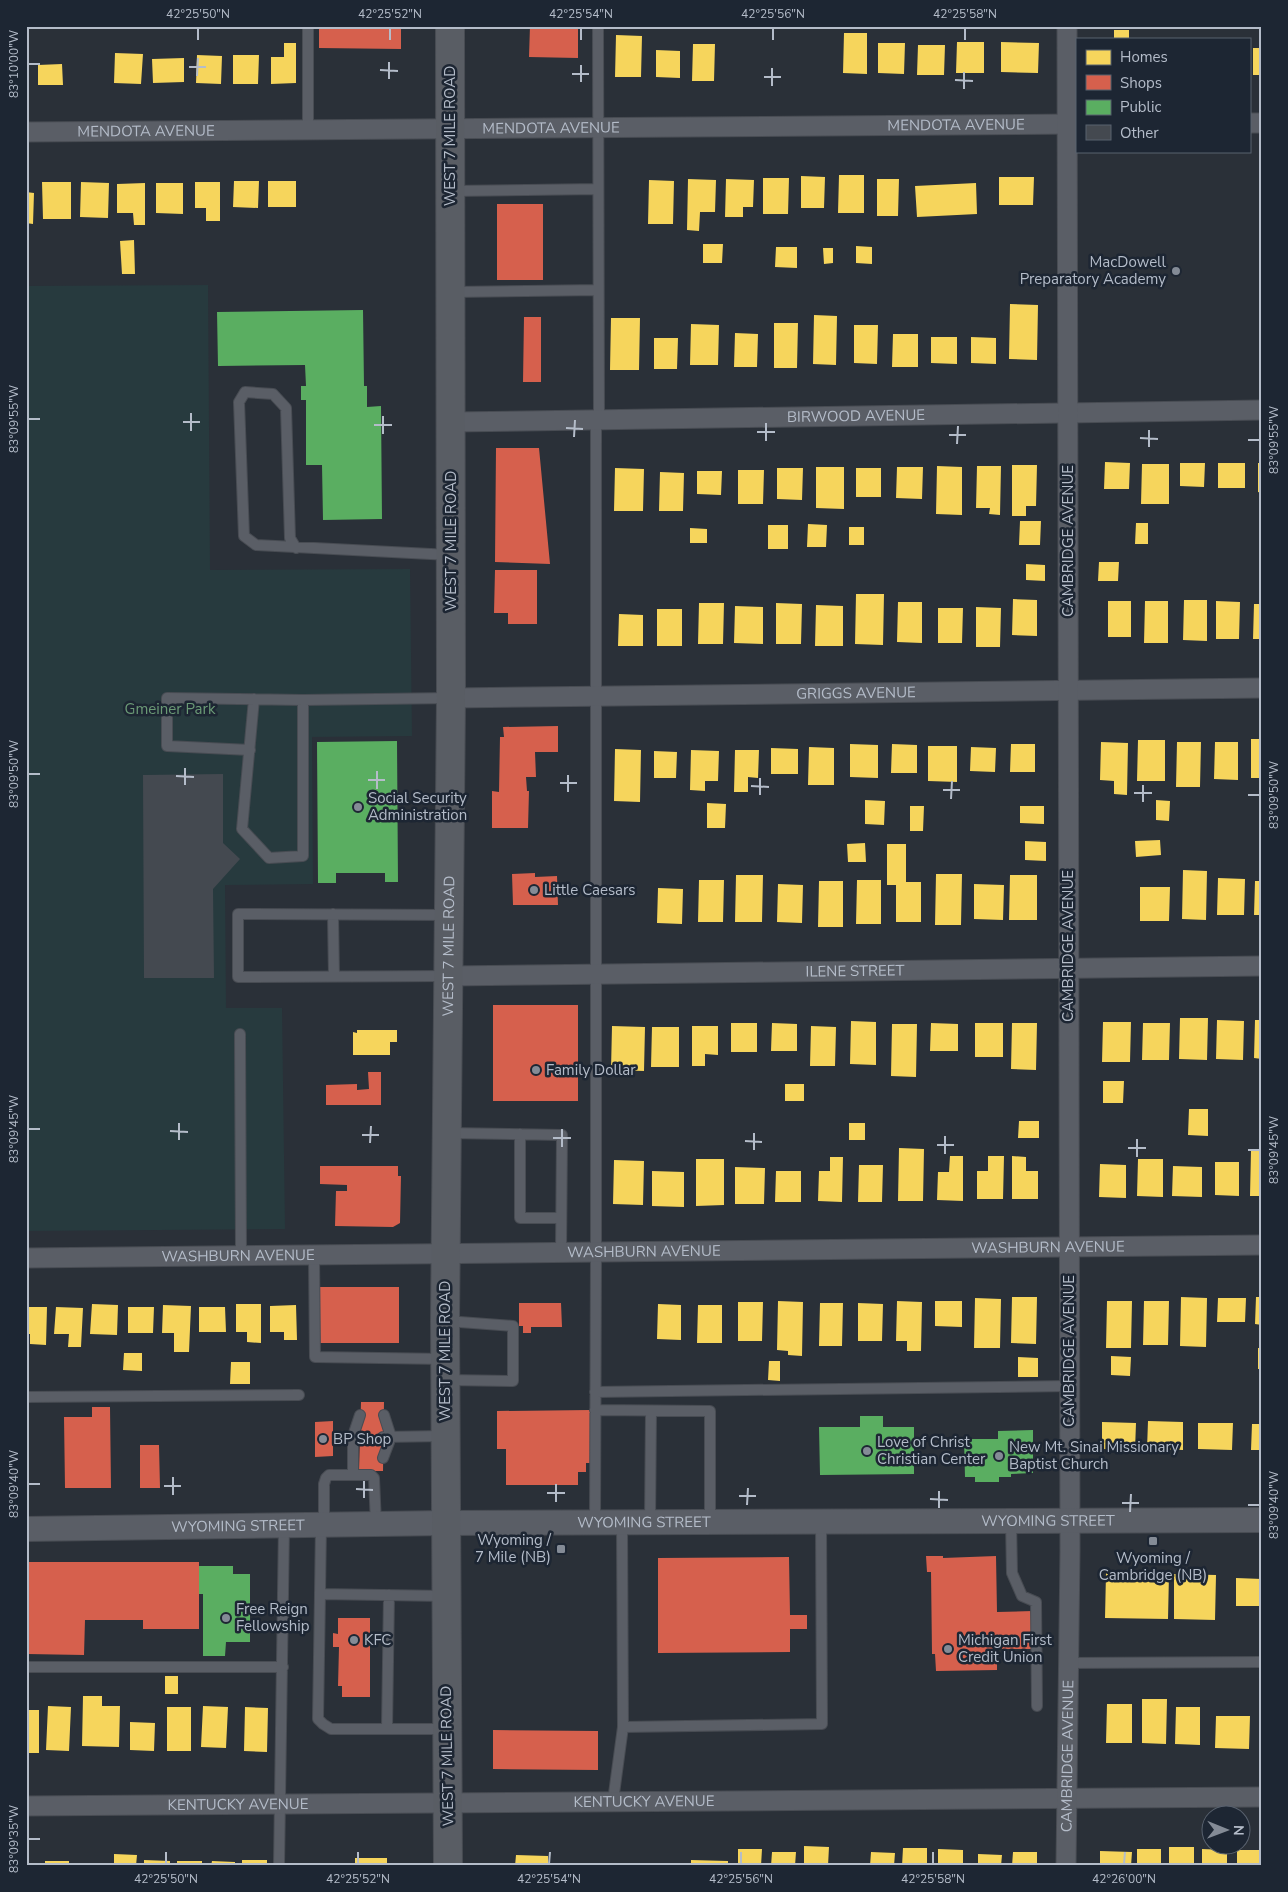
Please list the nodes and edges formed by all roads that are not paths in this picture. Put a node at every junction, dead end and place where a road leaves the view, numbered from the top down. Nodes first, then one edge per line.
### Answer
1 (308, 26) edge
2 (450, 26) edge
3 (598, 26) edge
4 (1067, 26) edge
5 (1072, 124) edge
6 (598, 128) junction
7 (450, 129) junction
8 (308, 130) junction
9 (26, 132) edge
10 (598, 189) junction
11 (450, 191) junction
12 (598, 290) junction
13 (451, 292) junction
14 (1262, 410) edge
15 (1068, 412) junction
16 (597, 420) junction
17 (451, 422) junction
18 (296, 548) junction
19 (451, 555) junction
20 (1262, 688) edge
21 (1068, 690) junction
22 (596, 696) junction
23 (450, 698) junction
24 (254, 699) junction
25 (302, 700) junction
26 (250, 750) junction
27 (333, 914) junction
28 (449, 915) junction
29 (1262, 966) edge
30 (1068, 969) junction
31 (596, 974) junction
32 (449, 976) junction
33 (334, 977) junction
34 (240, 1034) dead end
35 (447, 1133) junction
36 (520, 1134) junction
37 (561, 1218) junction
38 (1262, 1245) edge
39 (1068, 1247) junction
40 (561, 1253) junction
41 (596, 1253) junction
42 (445, 1254) junction
43 (314, 1255) junction
44 (241, 1256) junction
45 (26, 1258) edge
46 (445, 1320) junction
47 (445, 1369) junction
48 (1069, 1386) junction
49 (595, 1392) junction
50 (299, 1395) dead end
51 (26, 1397) edge
52 (595, 1410) junction
53 (651, 1411) junction
54 (384, 1414) dead end
55 (360, 1415) dead end
56 (357, 1436) junction
57 (445, 1436) junction
58 (387, 1437) junction
59 (359, 1458) dead end
60 (383, 1458) dead end
61 (354, 1475) junction
62 (1262, 1520) edge
63 (1070, 1521) junction
64 (710, 1522) junction
65 (821, 1522) junction
66 (1011, 1522) junction
67 (595, 1523) junction
68 (622, 1523) junction
69 (650, 1523) junction
70 (376, 1524) junction
71 (445, 1524) junction
72 (322, 1525) junction
73 (284, 1526) junction
74 (26, 1529) edge
75 (320, 1594) junction
76 (389, 1595) junction
77 (446, 1596) junction
78 (1262, 1662) edge
79 (1068, 1663) junction
80 (26, 1667) edge
81 (282, 1667) junction
82 (1037, 1706) dead end
83 (623, 1727) junction
84 (387, 1728) junction
85 (447, 1729) junction
86 (1262, 1797) edge
87 (1067, 1798) junction
88 (613, 1801) junction
89 (447, 1802) junction
90 (280, 1804) junction
91 (26, 1806) edge
92 (279, 1866) edge
93 (448, 1866) edge
94 (1066, 1866) edge

1 - 8 lane
2 - 7 main road, WEST 7 MILE ROAD
3 - 6 lane
4 - 5 street, CAMBRIDGE AVENUE
5 - 6 street, MENDOTA AVENUE
5 - 15 street, CAMBRIDGE AVENUE
6 - 7 street, MENDOTA AVENUE
6 - 10 lane
7 - 8 street, MENDOTA AVENUE
7 - 11 main road, WEST 7 MILE ROAD
8 - 9 street, MENDOTA AVENUE
10 - 11 lane
10 - 12 lane
11 - 13 main road, WEST 7 MILE ROAD
12 - 13 lane
12 - 16 lane
13 - 17 main road, WEST 7 MILE ROAD
14 - 15 street, BIRWOOD AVENUE
15 - 16 street, BIRWOOD AVENUE
15 - 21 street, CAMBRIDGE AVENUE
16 - 17 street, BIRWOOD AVENUE
16 - 22 lane
17 - 19 main road, WEST 7 MILE ROAD
18 - 18 lane
18 - 19 lane
19 - 23 main road, WEST 7 MILE ROAD
20 - 21 street, GRIGGS AVENUE
21 - 22 street, GRIGGS AVENUE
21 - 30 street, CAMBRIDGE AVENUE
22 - 23 street, GRIGGS AVENUE
22 - 31 lane
23 - 25 lane
23 - 28 main road, WEST 7 MILE ROAD
24 - 25 lane
24 - 26 lane
24 - 26 lane
25 - 26 lane
27 - 28 lane
27 - 33 lane
27 - 33 lane
28 - 32 main road, WEST 7 MILE ROAD
29 - 30 street, ILENE STREET
30 - 31 street, ILENE STREET
30 - 39 street, CAMBRIDGE AVENUE
31 - 32 street, ILENE STREET
31 - 41 lane
32 - 33 lane
32 - 35 main road, WEST 7 MILE ROAD
34 - 44 lane
35 - 36 lane
35 - 42 main road, WEST 7 MILE ROAD
36 - 37 lane
36 - 37 lane
37 - 40 lane
38 - 39 street, WASHBURN AVENUE
39 - 41 street, WASHBURN AVENUE
39 - 48 street, CAMBRIDGE AVENUE
40 - 41 street, WASHBURN AVENUE
40 - 42 street, WASHBURN AVENUE
41 - 49 lane
42 - 43 street, WASHBURN AVENUE
42 - 46 main road, WEST 7 MILE ROAD
43 - 44 street, WASHBURN AVENUE
43 - 47 lane
44 - 45 street, WASHBURN AVENUE
46 - 47 main road, WEST 7 MILE ROAD
46 - 47 lane
47 - 57 main road, WEST 7 MILE ROAD
48 - 49 lane
48 - 63 street, CAMBRIDGE AVENUE
49 - 52 lane
50 - 51 lane
52 - 53 lane
52 - 67 lane
53 - 64 lane
53 - 69 lane
54 - 58 lane
55 - 56 lane
56 - 59 lane
56 - 61 lane
57 - 58 lane
57 - 71 main road, WEST 7 MILE ROAD
58 - 60 lane
61 - 70 lane
61 - 72 lane
62 - 63 street, WYOMING STREET
63 - 66 street, WYOMING STREET
63 - 79 street, CAMBRIDGE AVENUE
64 - 65 street, WYOMING STREET
64 - 69 street, WYOMING STREET
65 - 66 street, WYOMING STREET
65 - 83 lane
66 - 82 lane
67 - 68 street, WYOMING STREET
67 - 71 street, WYOMING STREET
68 - 69 street, WYOMING STREET
68 - 83 lane
70 - 71 street, WYOMING STREET
70 - 72 street, WYOMING STREET
71 - 77 main road, WEST 7 MILE ROAD
72 - 73 street, WYOMING STREET
72 - 75 lane
73 - 74 street, WYOMING STREET
73 - 81 lane
75 - 76 lane
75 - 84 lane
76 - 77 lane
76 - 84 lane
77 - 85 main road, WEST 7 MILE ROAD
78 - 79 lane
79 - 87 street, CAMBRIDGE AVENUE
80 - 81 lane
81 - 90 lane
83 - 88 lane
84 - 85 lane
85 - 89 main road, WEST 7 MILE ROAD
86 - 87 street, KENTUCKY AVENUE
87 - 88 street, KENTUCKY AVENUE
87 - 94 street, CAMBRIDGE AVENUE
88 - 89 street, KENTUCKY AVENUE
89 - 90 street, KENTUCKY AVENUE
89 - 93 main road, WEST 7 MILE ROAD
90 - 91 street, KENTUCKY AVENUE
90 - 92 lane

